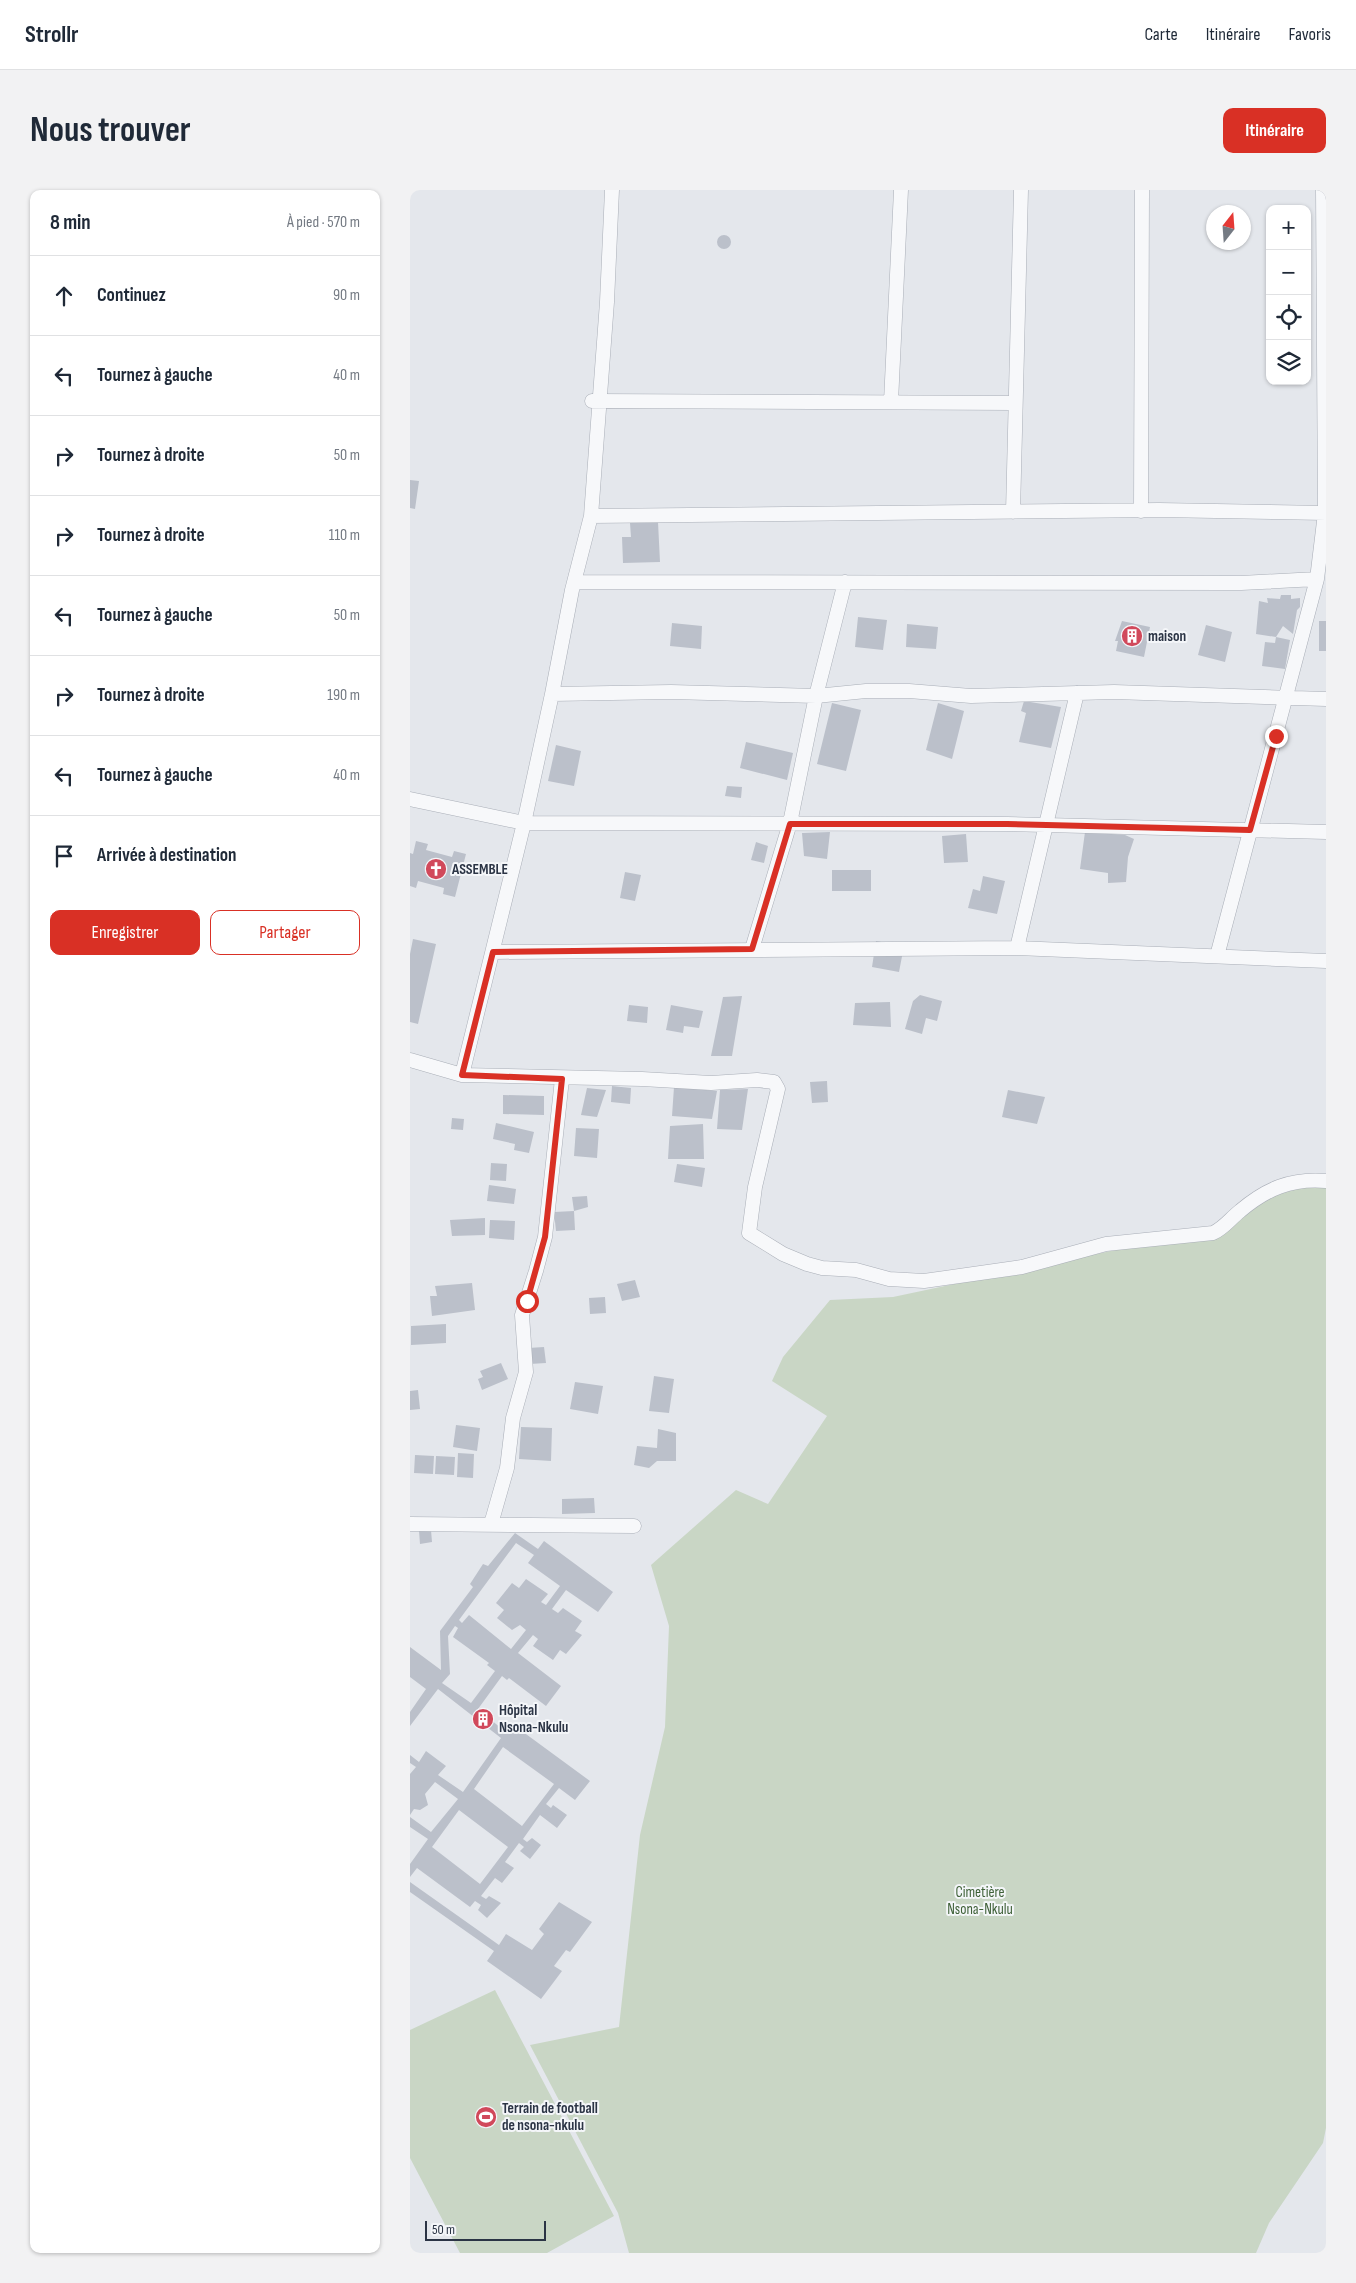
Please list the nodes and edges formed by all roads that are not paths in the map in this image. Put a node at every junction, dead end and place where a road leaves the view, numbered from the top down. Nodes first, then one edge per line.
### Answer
1 (612, 190) edge
2 (901, 190) edge
3 (1021, 190) edge
4 (1142, 190) edge
5 (1324, 193) edge
6 (595, 401) junction
7 (891, 402) junction
8 (1014, 403) junction
9 (1141, 510) junction
10 (1013, 512) junction
11 (1325, 513) edge
12 (591, 516) junction
13 (1317, 579) junction
14 (574, 582) junction
15 (845, 582) junction
16 (1077, 693) junction
17 (552, 694) junction
18 (816, 696) junction
19 (1286, 698) junction
20 (1326, 699) edge
21 (410, 799) edge
22 (524, 823) junction
23 (790, 824) junction
24 (1046, 825) junction
25 (1250, 830) junction
26 (1326, 832) edge
27 (1016, 948) junction
28 (752, 949) junction
29 (493, 952) junction
30 (1217, 956) junction
31 (1326, 961) edge
32 (410, 1060) edge
33 (462, 1075) junction
34 (562, 1079) junction
35 (1326, 1181) edge
36 (410, 1524) edge
37 (491, 1524) junction
38 (634, 1526) dead end

1 - 6 street
2 - 7 street
3 - 8 street
4 - 9 street
5 - 11 street
6 - 7 street
6 - 12 street
7 - 8 street
8 - 10 street
9 - 10 street
9 - 11 street
10 - 12 street
11 - 13 street
12 - 14 street
13 - 15 street
13 - 19 street
14 - 15 street
14 - 17 street
15 - 18 street
16 - 18 street
16 - 19 street
16 - 24 street
17 - 18 street
17 - 22 street
18 - 23 street
19 - 20 street
19 - 25 street
21 - 22 street
22 - 23 street
22 - 29 street
23 - 24 street
23 - 28 street
24 - 25 street
24 - 27 street
25 - 26 street
25 - 30 street
27 - 28 street
27 - 30 street
28 - 29 street
29 - 33 street
30 - 31 street
32 - 33 street
33 - 34 street
34 - 35 street
34 - 37 street
36 - 37 street
37 - 38 street

